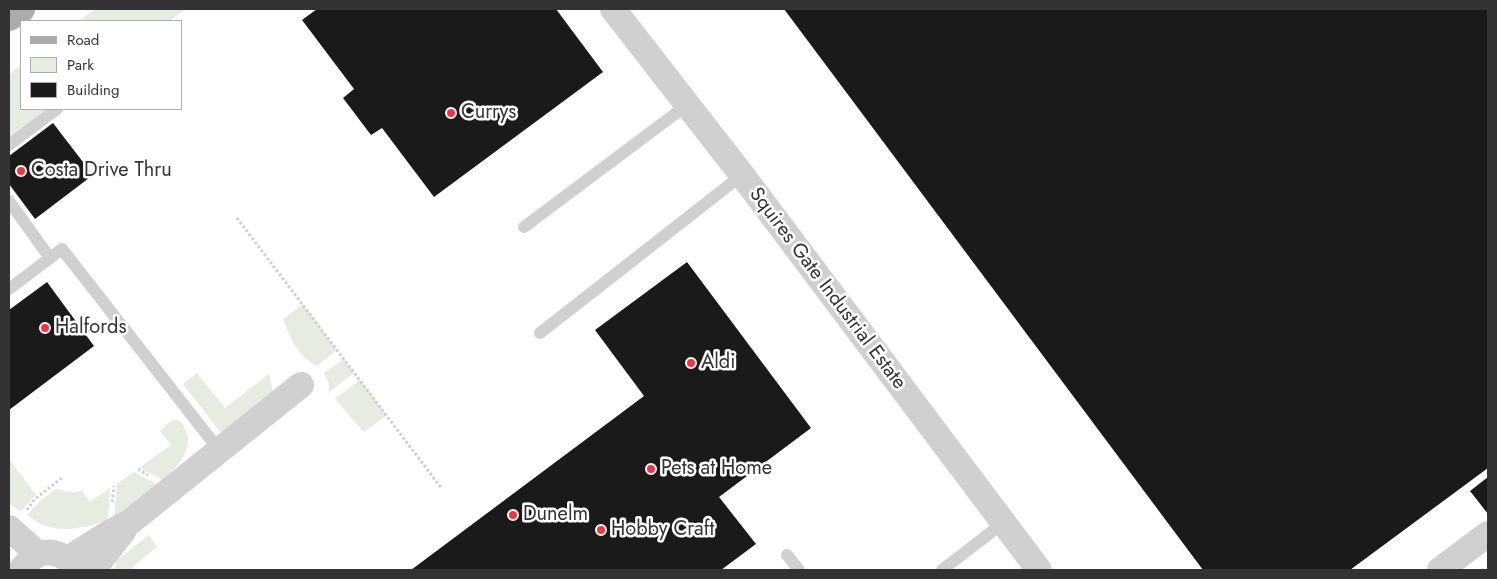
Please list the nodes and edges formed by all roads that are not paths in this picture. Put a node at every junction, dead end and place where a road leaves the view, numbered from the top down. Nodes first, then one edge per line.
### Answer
1 (20, 9) edge
2 (613, 9) edge
3 (9, 17) edge
4 (687, 105) junction
5 (56, 110) edge
6 (9, 145) edge
7 (742, 176) junction
8 (9, 201) edge
9 (524, 227) dead end
10 (50, 258) junction
11 (9, 289) edge
12 (540, 333) dead end
13 (301, 385) dead end
14 (219, 450) junction
15 (130, 522) junction
16 (1003, 523) junction
17 (10, 530) edge
18 (1488, 534) edge
19 (787, 554) dead end
20 (30, 562) edge
21 (73, 565) edge
22 (93, 570) edge
23 (799, 570) edge
24 (942, 570) edge
25 (1039, 570) edge
26 (1440, 570) edge

1 - 3 main road
2 - 4 street, Squires Gate Industrial Estate
4 - 7 street, Squires Gate Industrial Estate
4 - 9 lane
5 - 6 lane
7 - 12 lane
7 - 16 street, Squires Gate Industrial Estate
8 - 10 lane
10 - 11 lane
10 - 14 lane
13 - 14 street
14 - 15 street
15 - 21 street
15 - 22 street
16 - 24 lane
16 - 25 street, Squires Gate Industrial Estate
17 - 20 street
18 - 26 street
19 - 23 lane
20 - 21 street

